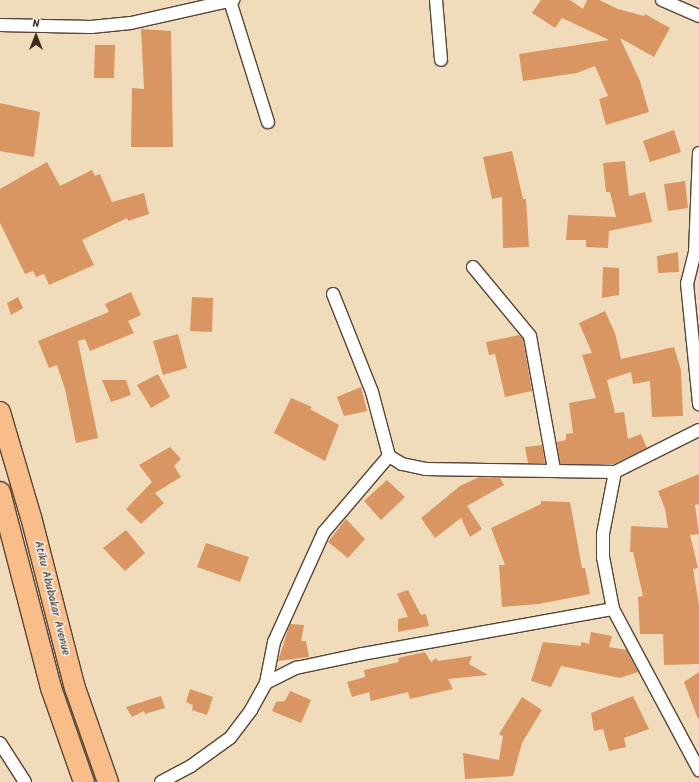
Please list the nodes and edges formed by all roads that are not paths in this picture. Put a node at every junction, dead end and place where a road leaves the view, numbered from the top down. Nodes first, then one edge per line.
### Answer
1 (232, 0) edge
2 (436, 0) edge
3 (662, 0) edge
4 (699, 16) edge
5 (0, 25) edge
6 (441, 60) dead end
7 (268, 122) dead end
8 (699, 153) edge
9 (473, 267) dead end
10 (333, 294) dead end
11 (699, 404) edge
12 (0, 412) edge
13 (699, 430) edge
14 (388, 456) junction
15 (554, 470) junction
16 (615, 472) junction
17 (0, 492) edge
18 (613, 609) junction
19 (266, 683) junction
20 (0, 744) edge
21 (699, 770) edge
22 (25, 782) edge
23 (84, 782) edge
24 (108, 782) edge
25 (161, 782) edge

1 - 5 street
1 - 7 street
2 - 6 street
3 - 4 street
8 - 11 street
9 - 15 street
10 - 14 street
12 - 24 main road, Atiku Abubakar Avenue
13 - 16 street
14 - 15 street
14 - 19 street
15 - 16 street
16 - 18 street
17 - 23 main road, Atiku Abubakar Avenue
18 - 19 street
18 - 21 street
19 - 25 street
20 - 22 street

